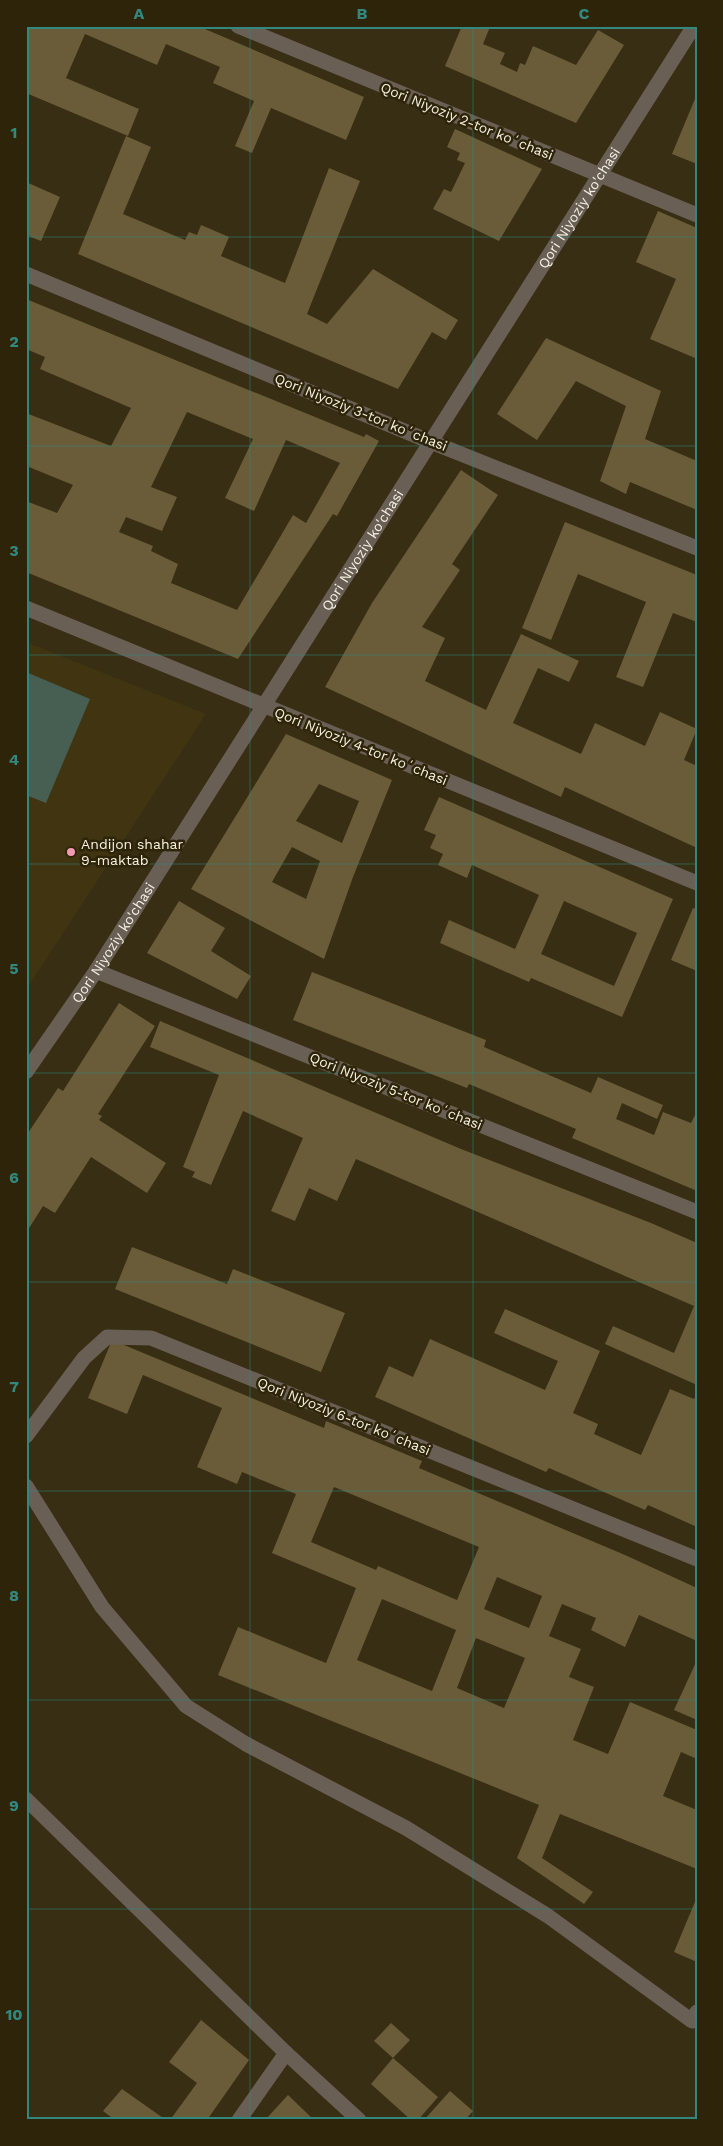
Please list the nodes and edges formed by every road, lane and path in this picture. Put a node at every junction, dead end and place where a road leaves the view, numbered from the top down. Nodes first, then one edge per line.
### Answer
1 (238, 26) edge
2 (694, 26) edge
3 (600, 176) junction
4 (697, 215) edge
5 (26, 274) edge
6 (431, 442) junction
7 (697, 548) edge
8 (26, 608) edge
9 (263, 706) junction
10 (697, 882) edge
11 (96, 971) junction
12 (26, 1072) edge
13 (697, 1212) edge
14 (26, 1436) edge
15 (26, 1486) edge
16 (697, 1559) edge
17 (26, 1799) edge
18 (695, 2020) edge
19 (286, 2053) junction
20 (238, 2120) edge
21 (358, 2120) edge

1 - 3 street, Qori Niyoziy 2-tor koʻchasi
2 - 3 street, Qori Niyoziy ko'chasi
3 - 4 street, Qori Niyoziy 2-tor koʻchasi
3 - 6 street, Qori Niyoziy ko'chasi
5 - 6 street, Qori Niyoziy 3-tor koʻchasi
6 - 7 street, Qori Niyoziy 3-tor koʻchasi
6 - 9 street, Qori Niyoziy ko'chasi
8 - 9 street, Qori Niyoziy 4-tor koʻchasi
9 - 10 street, Qori Niyoziy 4-tor koʻchasi
9 - 11 street, Qori Niyoziy ko'chasi
11 - 12 street, Qori Niyoziy ko'chasi
11 - 13 street, Qori Niyoziy 5-tor koʻchasi
14 - 16 street, Qori Niyoziy 6-tor koʻchasi
15 - 18 street
17 - 19 street
19 - 20 street
19 - 21 street

